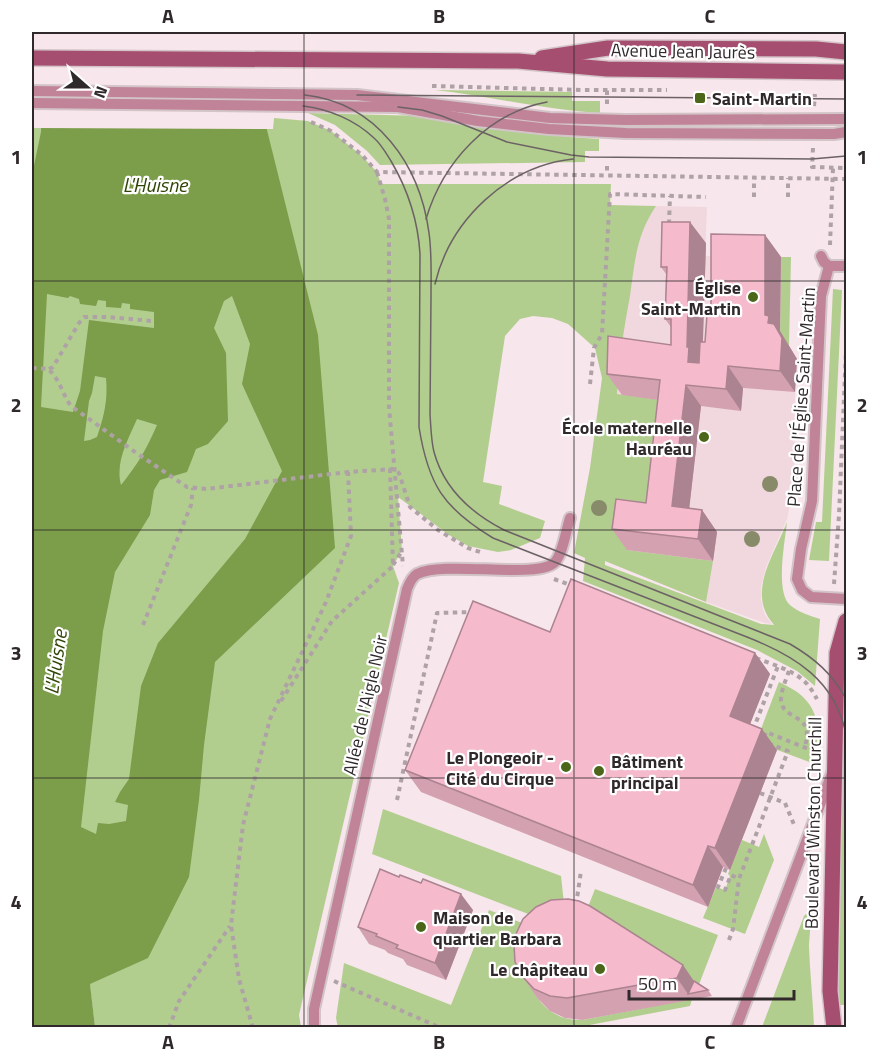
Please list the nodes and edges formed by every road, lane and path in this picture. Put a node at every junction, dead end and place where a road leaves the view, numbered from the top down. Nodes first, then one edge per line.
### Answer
1 (846, 52) edge
2 (32, 58) edge
3 (519, 61) junction
4 (846, 72) edge
5 (426, 86) dead end
6 (676, 90) dead end
7 (32, 91) edge
8 (274, 100) junction
9 (32, 103) edge
10 (846, 119) edge
11 (308, 121) dead end
12 (846, 132) edge
13 (813, 143) dead end
14 (607, 166) dead end
15 (833, 168) junction
16 (846, 168) edge
17 (377, 172) junction
18 (607, 175) junction
19 (754, 177) junction
20 (788, 178) junction
21 (832, 179) junction
22 (846, 179) edge
23 (670, 196) junction
24 (706, 197) dead end
25 (754, 197) dead end
26 (788, 197) dead end
27 (669, 229) edge
28 (821, 256) dead end
29 (829, 266) junction
30 (846, 266) edge
31 (152, 321) dead end
32 (846, 351) edge
33 (32, 368) edge
34 (48, 369) junction
35 (590, 384) dead end
36 (392, 468) junction
37 (348, 472) junction
38 (190, 488) junction
39 (570, 518) dead end
40 (402, 550) dead end
41 (489, 555) dead end
42 (393, 566) junction
43 (530, 570) junction
44 (582, 590) edge
45 (833, 599) junction
46 (846, 599) edge
47 (478, 612) edge
48 (846, 621) edge
49 (143, 625) dead end
50 (756, 658) edge
51 (778, 666) junction
52 (789, 671) junction
53 (819, 703) dead end
54 (270, 719) junction
55 (748, 730) edge
56 (805, 748) junction
57 (816, 752) dead end
58 (834, 767) junction
59 (760, 793) dead end
60 (771, 797) junction
61 (397, 800) dead end
62 (785, 803) dead end
63 (726, 868) dead end
64 (580, 870) dead end
65 (739, 879) junction
66 (576, 910) edge
67 (231, 925) junction
68 (729, 939) dead end
69 (321, 976) junction
70 (168, 1028) edge
71 (253, 1028) edge
72 (314, 1028) edge
73 (441, 1028) edge
74 (736, 1028) edge
75 (834, 1028) edge

1 - 3 main road, Avenue Jean Jaurès
2 - 3 main road, Avenue Jean Jaurès
3 - 4 main road, Avenue Jean Jaurès
5 - 6 path
7 - 8 lane
8 - 9 lane
8 - 10 lane
8 - 12 lane
11 - 17 path
13 - 15 path
14 - 18 path
15 - 16 path
15 - 21 path
17 - 18 path
17 - 36 path
18 - 19 path
19 - 20 path
19 - 25 path
20 - 21 path
20 - 26 path
21 - 22 path
21 - 29 path
23 - 24 path
23 - 27 path
23 - 35 path
28 - 29 lane, Place de l'Église Saint-Martin
29 - 30 lane, Place de l'Église Saint-Martin
29 - 45 lane, Place de l'Église Saint-Martin
31 - 34 path
32 - 45 path
33 - 34 path
34 - 38 path
36 - 37 path
36 - 41 path
36 - 42 path
37 - 38 path
37 - 54 path
38 - 49 path
39 - 43 lane, Allée de l'Aigle Noir
40 - 42 path
42 - 54 path
43 - 44 path
43 - 69 lane, Allée de l'Aigle Noir
45 - 46 lane, Place de l'Église Saint-Martin
47 - 61 path
48 - 58 main road, Boulevard Winston Churchill
50 - 51 path
51 - 52 path
51 - 55 path
52 - 53 path
52 - 56 path
54 - 67 path
56 - 57 path
56 - 60 path
58 - 74 lane
58 - 75 main road, Boulevard Winston Churchill
59 - 60 path
60 - 62 path
60 - 65 path
63 - 65 path
64 - 66 path
65 - 68 path
67 - 70 path
67 - 71 path
69 - 72 lane, Allée de l'Aigle Noir
69 - 73 path

